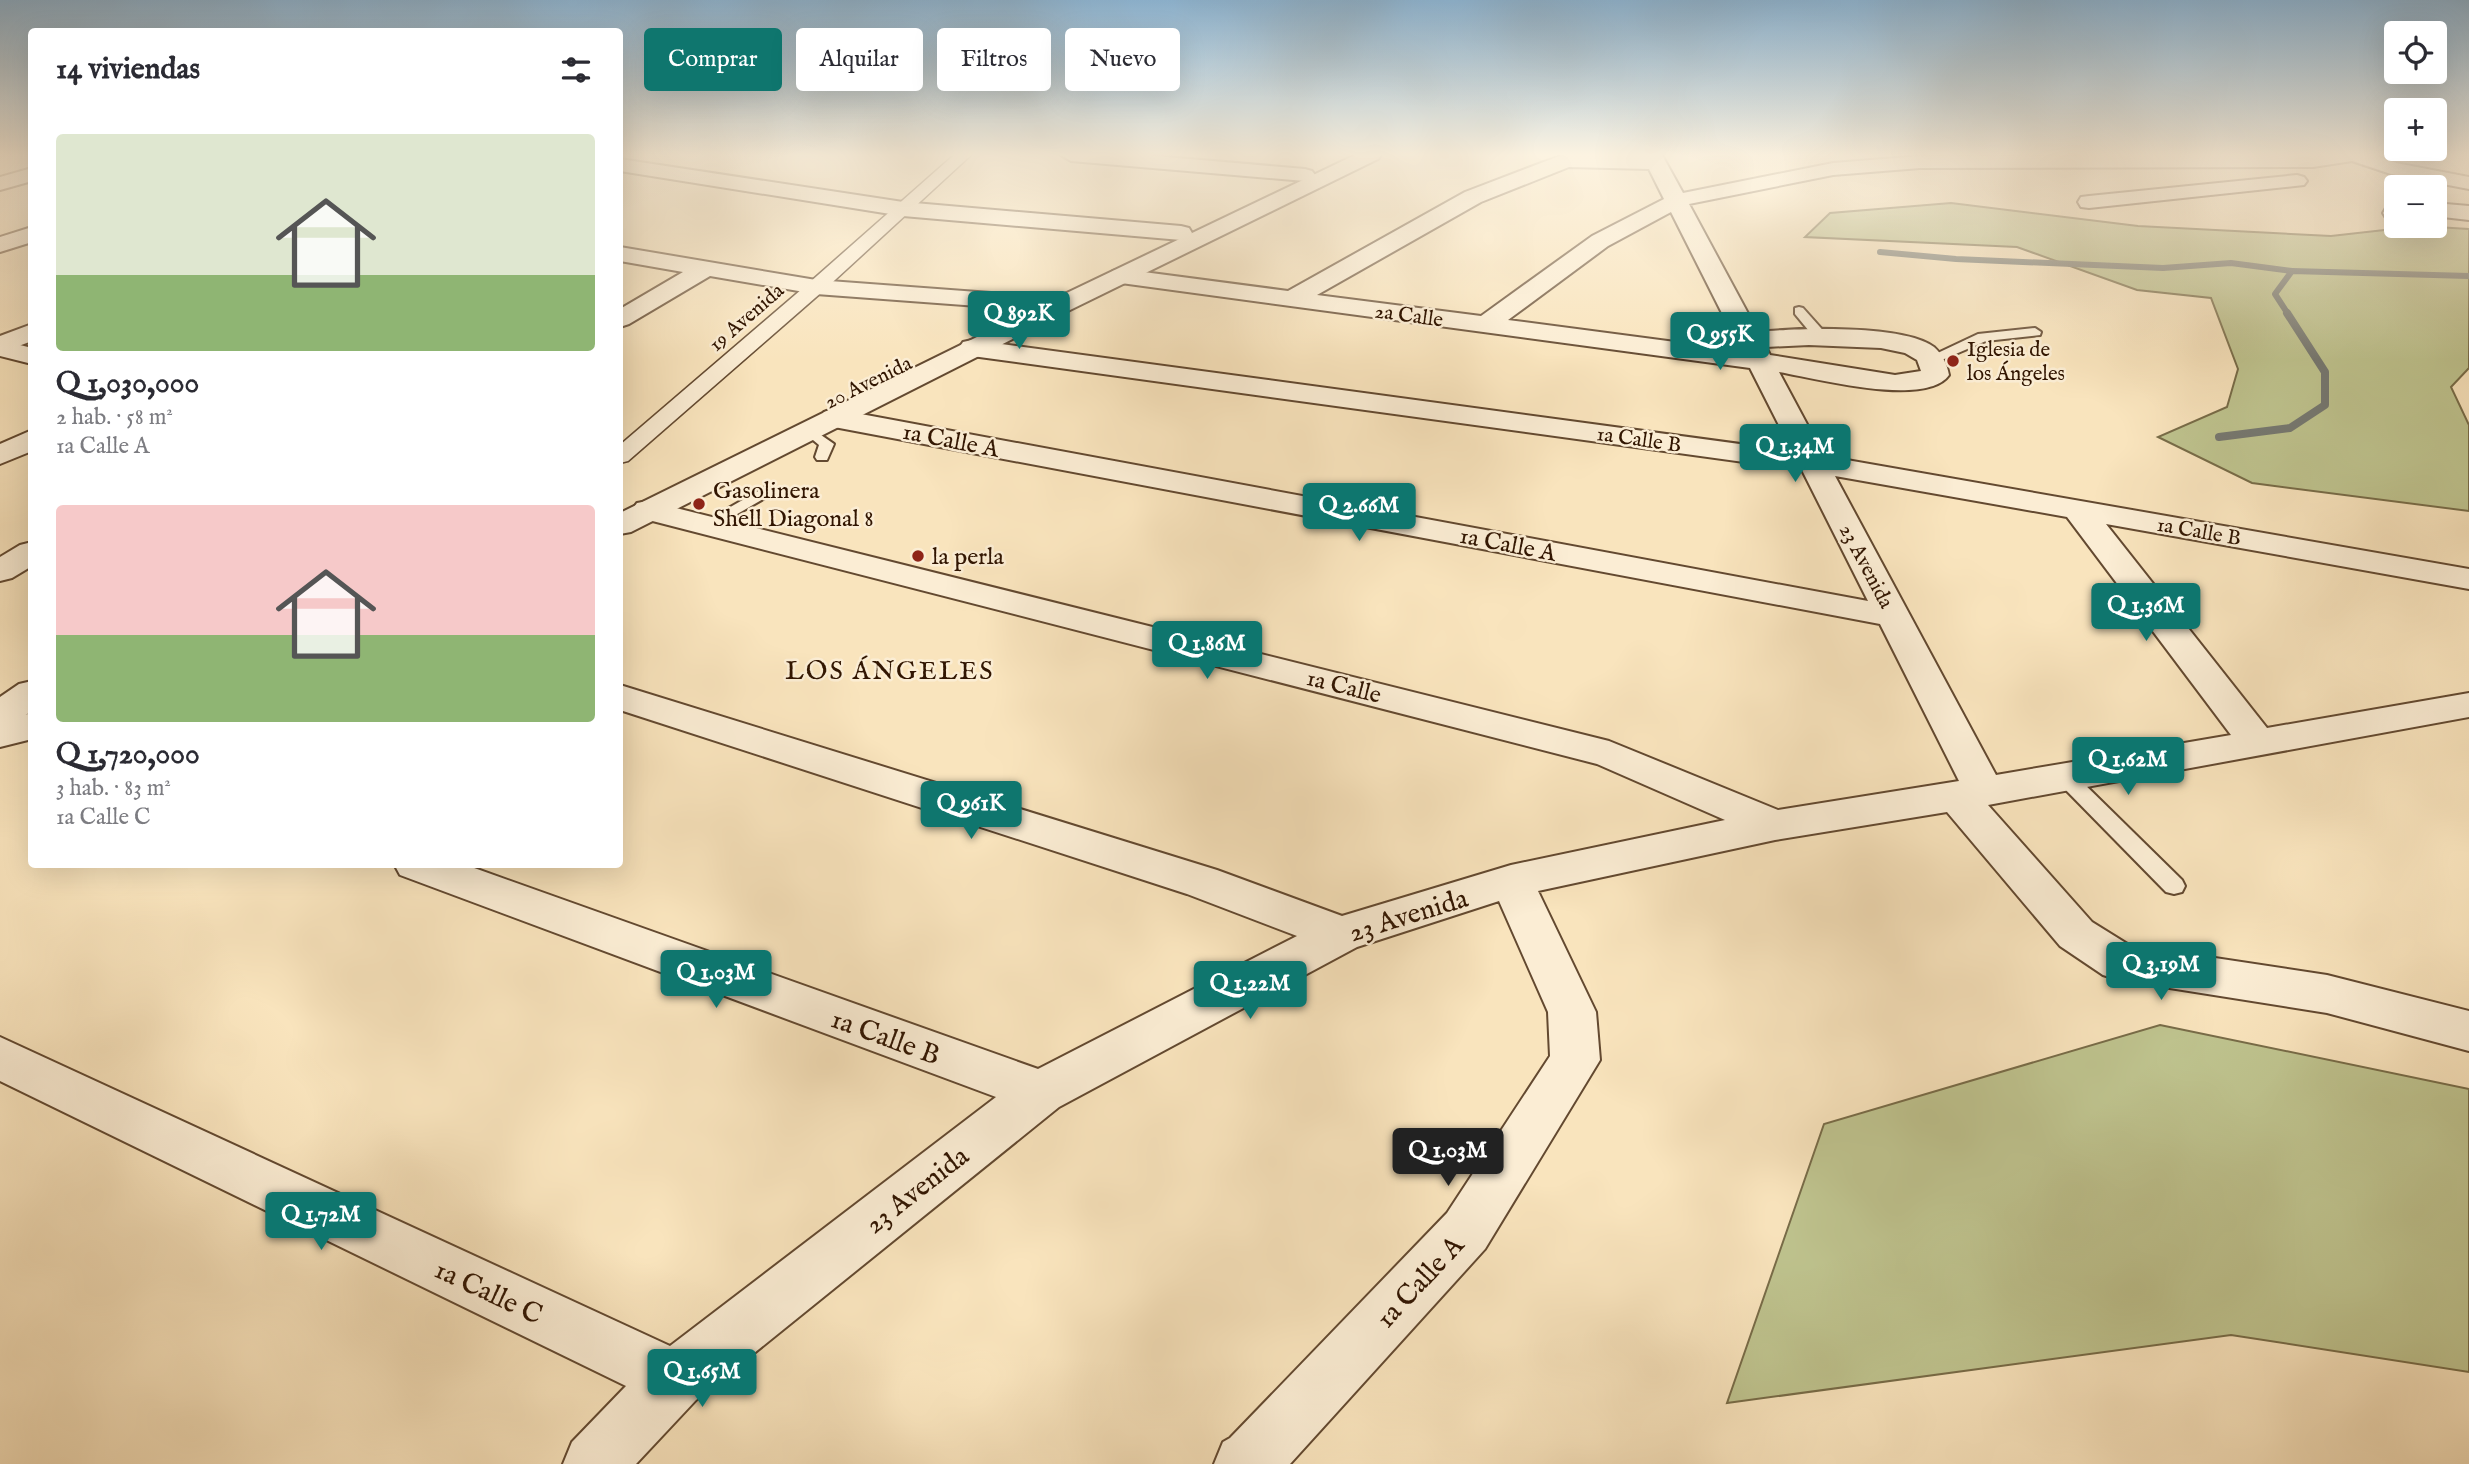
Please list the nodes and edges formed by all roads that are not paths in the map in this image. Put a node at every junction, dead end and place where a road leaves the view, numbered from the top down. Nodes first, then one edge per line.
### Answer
1 (887, 223) edge
2 (1069, 223) edge
3 (1202, 223) edge
4 (1230, 223) edge
5 (1426, 223) edge
6 (1634, 223) edge
7 (1688, 223) edge
8 (1181, 233) junction
9 (28, 235) edge
10 (0, 245) edge
11 (623, 254) edge
12 (707, 268) junction
13 (1121, 276) junction
14 (816, 287) junction
15 (1292, 299) junction
16 (1030, 303) junction
17 (1799, 311) dead end
18 (623, 317) edge
19 (1485, 325) junction
20 (2035, 332) dead end
21 (28, 334) edge
22 (1823, 339) junction
23 (0, 346) edge
24 (972, 348) junction
25 (1754, 351) junction
26 (28, 355) edge
27 (1932, 359) junction
28 (821, 424) junction
29 (28, 441) edge
30 (623, 453) edge
31 (0, 455) edge
32 (822, 457) dead end
33 (1813, 463) junction
34 (767, 491) dead end
35 (626, 509) edge
36 (2078, 510) junction
37 (707, 525) junction
38 (28, 554) edge
39 (0, 570) edge
40 (2469, 579) edge
41 (1893, 616) junction
42 (28, 696) edge
43 (623, 698) edge
44 (2469, 705) edge
45 (0, 714) edge
46 (28, 727) edge
47 (0, 734) edge
48 (2258, 742) junction
49 (28, 752) edge
50 (0, 759) edge
51 (2066, 778) junction
52 (1970, 793) junction
53 (1775, 825) junction
54 (426, 868) edge
55 (1511, 881) junction
56 (2174, 886) dead end
57 (1341, 934) junction
58 (2469, 1031) edge
59 (0, 1058) edge
60 (1041, 1092) junction
61 (675, 1379) junction
62 (594, 1464) edge
63 (1245, 1464) edge

1 - 14 street, 19 Avenida
2 - 8 street
3 - 8 street, 20 Avenida
4 - 13 street, 20 Avenida
5 - 15 street
6 - 19 street
7 - 25 street, 23 Avenida
8 - 16 street, 20 Avenida
9 - 10 street
11 - 12 street
12 - 14 street
12 - 18 street
13 - 15 street, 2a Calle
13 - 24 street, 20 Avenida
14 - 16 street
14 - 30 street, 19 Avenida
15 - 19 street, 2a Calle
16 - 35 street, 20 Avenida
17 - 22 lane
19 - 25 street, 2a Calle
20 - 27 lane
21 - 23 street
22 - 25 street, 2a Calle
22 - 27 street, 2a Calle
23 - 26 street
24 - 28 street, 20 Avenida
24 - 33 street, 1a Calle B
25 - 27 street, 2a Calle
25 - 33 street, 23 Avenida
28 - 32 lane
28 - 35 street, 20 Avenida
28 - 41 street, 1a Calle A
29 - 31 street
33 - 36 street, 1a Calle B
33 - 41 street, 23 Avenida
34 - 37 lane
35 - 37 street, 1a Calle
36 - 40 street, 1a Calle B
36 - 48 street
37 - 53 street, 1a Calle
38 - 39 street
41 - 52 street, 23 Avenida
42 - 45 street
43 - 57 street
44 - 48 street, 23 Avenida
46 - 47 street
48 - 51 street, 23 Avenida
49 - 50 street
51 - 52 street, 23 Avenida
51 - 56 lane
52 - 53 street, 23 Avenida
52 - 58 street
53 - 55 street, 23 Avenida
54 - 60 street, 1a Calle B
55 - 57 street, 23 Avenida
55 - 63 street, 1a Calle A
57 - 60 street, 23 Avenida
59 - 61 street, 1a Calle C
60 - 61 street, 23 Avenida
61 - 62 street, 23 Avenida

